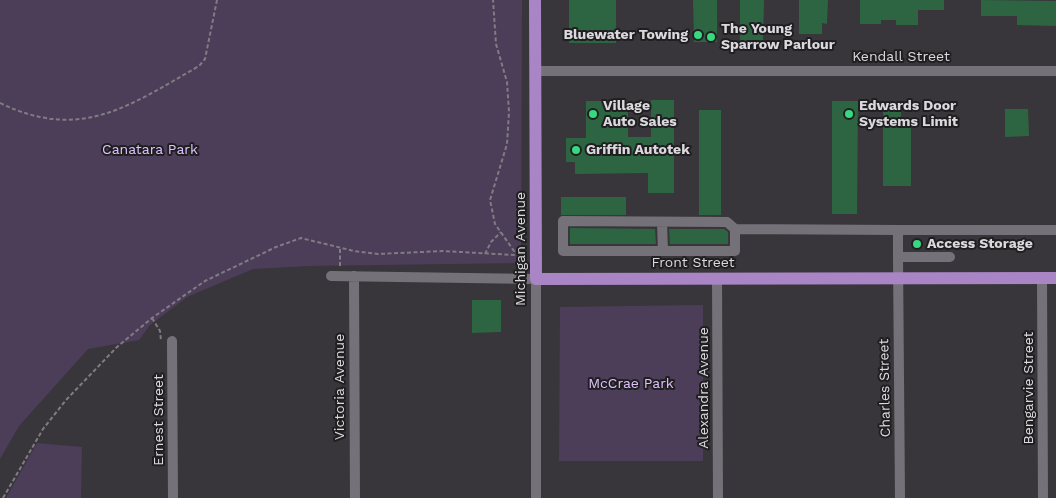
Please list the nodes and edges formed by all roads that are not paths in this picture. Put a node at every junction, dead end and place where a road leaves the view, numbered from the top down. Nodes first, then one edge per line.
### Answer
1 (535, 0) edge
2 (535, 71) junction
3 (1056, 71) edge
4 (662, 222) junction
5 (735, 229) junction
6 (898, 230) junction
7 (1056, 230) edge
8 (663, 251) junction
9 (898, 257) junction
10 (950, 257) dead end
11 (331, 276) dead end
12 (354, 276) junction
13 (717, 278) junction
14 (898, 278) junction
15 (1042, 278) junction
16 (1056, 278) edge
17 (536, 279) junction
18 (172, 341) road end
19 (173, 498) edge
20 (354, 498) edge
21 (536, 498) edge
22 (718, 498) edge
23 (900, 498) edge
24 (1043, 498) edge

1 - 2 main road, Michigan Avenue
2 - 3 street, Kendall Street
2 - 17 main road, Michigan Avenue
4 - 5 street
4 - 8 street
4 - 8 street
5 - 6 street
5 - 8 street
6 - 7 street
6 - 9 street, Charles Street
9 - 10 street
9 - 14 street, Charles Street
11 - 12 street, Front Street
12 - 17 street, Front Street
12 - 20 street, Victoria Avenue
13 - 14 main road, Front Street
13 - 17 main road, Front Street
13 - 22 street, Alexandra Avenue
14 - 15 main road, Front Street
14 - 23 street, Charles Street
15 - 16 main road, Front Street
15 - 24 street, Bengarvie Street
17 - 21 street, Michigan Avenue
18 - 19 street, Ernest Street

